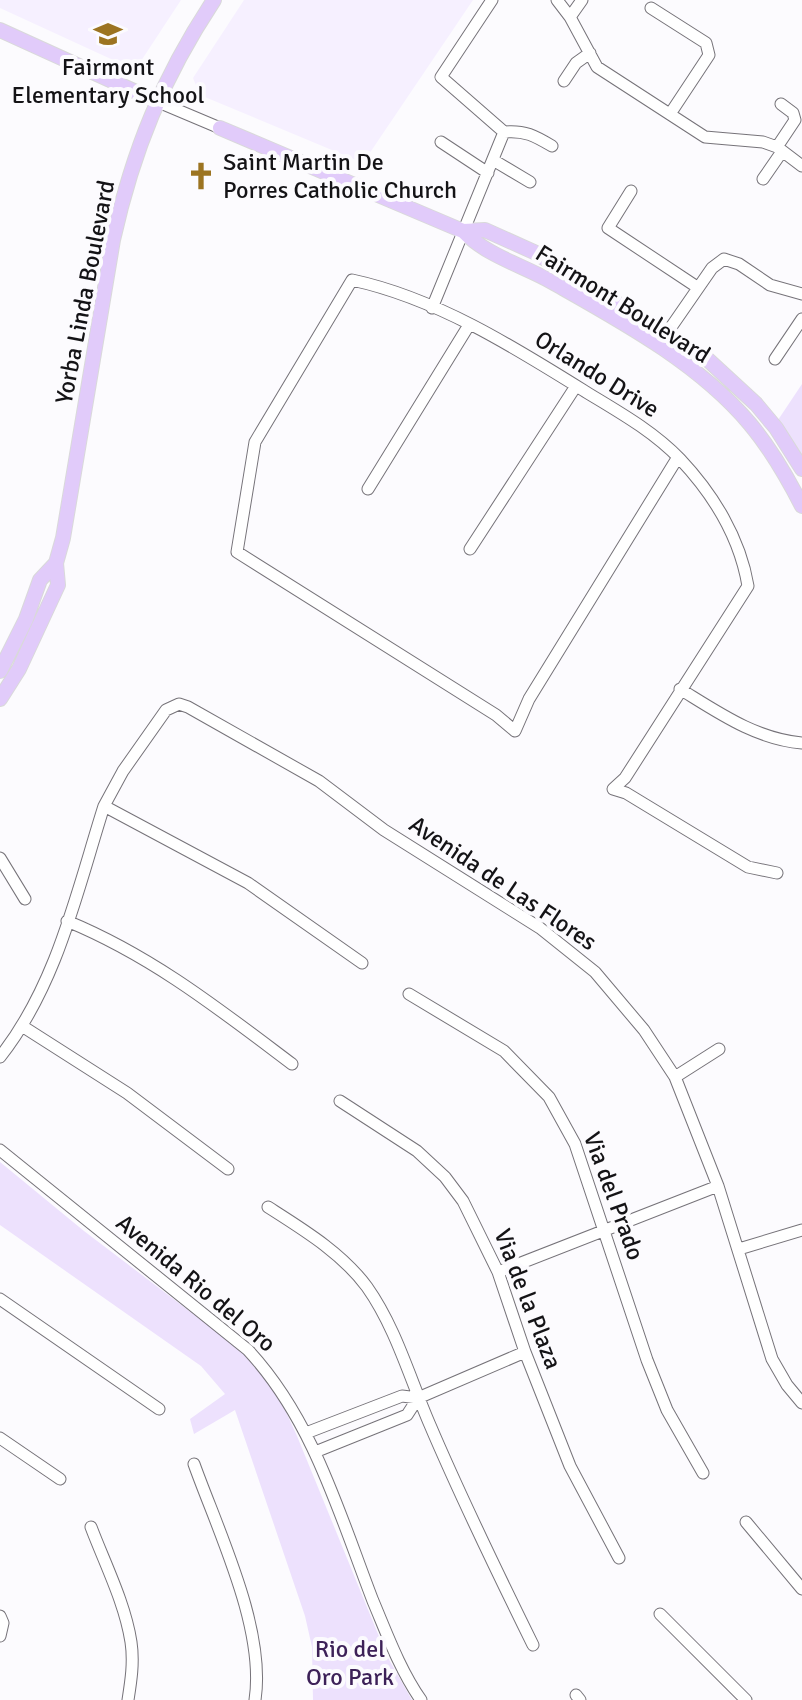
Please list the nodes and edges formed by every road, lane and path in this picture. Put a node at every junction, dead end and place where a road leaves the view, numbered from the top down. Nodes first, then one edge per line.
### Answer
1 (214, 0) edge
2 (492, 0) edge
3 (557, 0) edge
4 (582, 0) edge
5 (651, 8) dead end
6 (570, 17) junction
7 (0, 30) edge
8 (590, 53) junction
9 (564, 81) dead end
10 (156, 101) junction
11 (781, 104) dead end
12 (670, 114) junction
13 (220, 128) joint
14 (504, 132) junction
15 (441, 142) dead end
16 (552, 146) dead end
17 (779, 150) junction
18 (493, 160) junction
19 (802, 166) edge
20 (488, 173) junction
21 (763, 179) dead end
22 (530, 182) dead end
23 (631, 191) dead end
24 (463, 231) junction
25 (697, 287) junction
26 (802, 294) edge
27 (432, 308) junction
28 (802, 319) edge
29 (469, 325) junction
30 (667, 333) junction
31 (657, 347) junction
32 (775, 359) dead end
33 (576, 386) junction
34 (678, 457) junction
35 (802, 469) edge
36 (368, 489) dead end
37 (802, 506) edge
38 (470, 549) dead end
39 (4, 675) edge
40 (680, 689) junction
41 (0, 699) edge
42 (802, 743) edge
43 (104, 806) junction
44 (0, 858) edge
45 (777, 873) dead end
46 (25, 899) dead end
47 (67, 921) junction
48 (362, 963) dead end
49 (409, 994) dead end
50 (22, 1026) junction
51 (719, 1049) dead end
52 (2, 1051) edge
53 (292, 1064) dead end
54 (675, 1077) junction
55 (340, 1101) dead end
56 (0, 1150) edge
57 (228, 1169) dead end
58 (718, 1186) junction
59 (268, 1207) dead end
60 (605, 1230) junction
61 (802, 1230) edge
62 (739, 1249) junction
63 (498, 1272) junction
64 (0, 1299) edge
65 (525, 1352) junction
66 (418, 1398) junction
67 (802, 1403) edge
68 (159, 1409) dead end
69 (306, 1433) junction
70 (0, 1438) edge
71 (315, 1452) junction
72 (194, 1464) dead end
73 (703, 1473) dead end
74 (60, 1479) dead end
75 (746, 1522) dead end
76 (91, 1527) dead end
77 (619, 1558) dead end
78 (802, 1589) edge
79 (660, 1614) dead end
80 (0, 1616) edge
81 (0, 1636) edge
82 (533, 1645) dead end
83 (128, 1700) edge
84 (255, 1700) edge
85 (421, 1700) edge
86 (746, 1700) edge

1 - 10 main road, Yorba Linda Boulevard
2 - 14 street
3 - 6 street
4 - 6 street
5 - 12 street
6 - 8 street
7 - 10 main road, Fairmont Boulevard
8 - 9 street
8 - 12 street
10 - 13 street, Fairmont Boulevard
10 - 39 main road, Yorba Linda Boulevard
11 - 17 street
12 - 17 street
13 - 24 main road, Fairmont Boulevard
14 - 16 street
14 - 18 street
15 - 20 street
17 - 19 street
17 - 21 street
18 - 20 street
18 - 22 street
20 - 24 street
23 - 25 street
24 - 27 street
24 - 30 main road, Fairmont Boulevard
24 - 31 main road, Fairmont Boulevard
25 - 26 street
25 - 30 street
27 - 29 street, Orlando Drive
27 - 34 street, Orlando Drive
28 - 32 street
29 - 33 street, Orlando Drive
29 - 36 street
30 - 31 main road
30 - 35 main road, Fairmont Boulevard
31 - 37 main road, Fairmont Boulevard
33 - 34 street, Orlando Drive
33 - 38 street
34 - 40 street, Orlando Drive
39 - 41 main road, Yorba Linda Boulevard
40 - 42 street
40 - 45 street
43 - 47 street
43 - 48 street
43 - 54 street, Avenida de Las Flores
44 - 46 street
47 - 50 street
47 - 53 street
49 - 60 street, Via del Prado
50 - 52 street
50 - 57 street
51 - 54 street
54 - 58 street, Avenida de Las Flores
55 - 63 street, Via de la Plaza
56 - 69 street, Avenida Rio del Oro
58 - 60 street
58 - 62 street, Avenida de Las Flores
59 - 66 street
60 - 63 street
60 - 73 street, Via del Prado
61 - 62 street
62 - 67 street, Avenida de Las Flores
63 - 65 street, Via de la Plaza
64 - 68 street
65 - 66 street
65 - 77 street, Via de la Plaza
66 - 69 street
66 - 71 street
66 - 82 street
69 - 71 street, Avenida Rio del Oro
70 - 74 street
71 - 85 street, Avenida Rio del Oro
72 - 84 street
75 - 78 street
76 - 83 street
79 - 86 street
80 - 81 street

